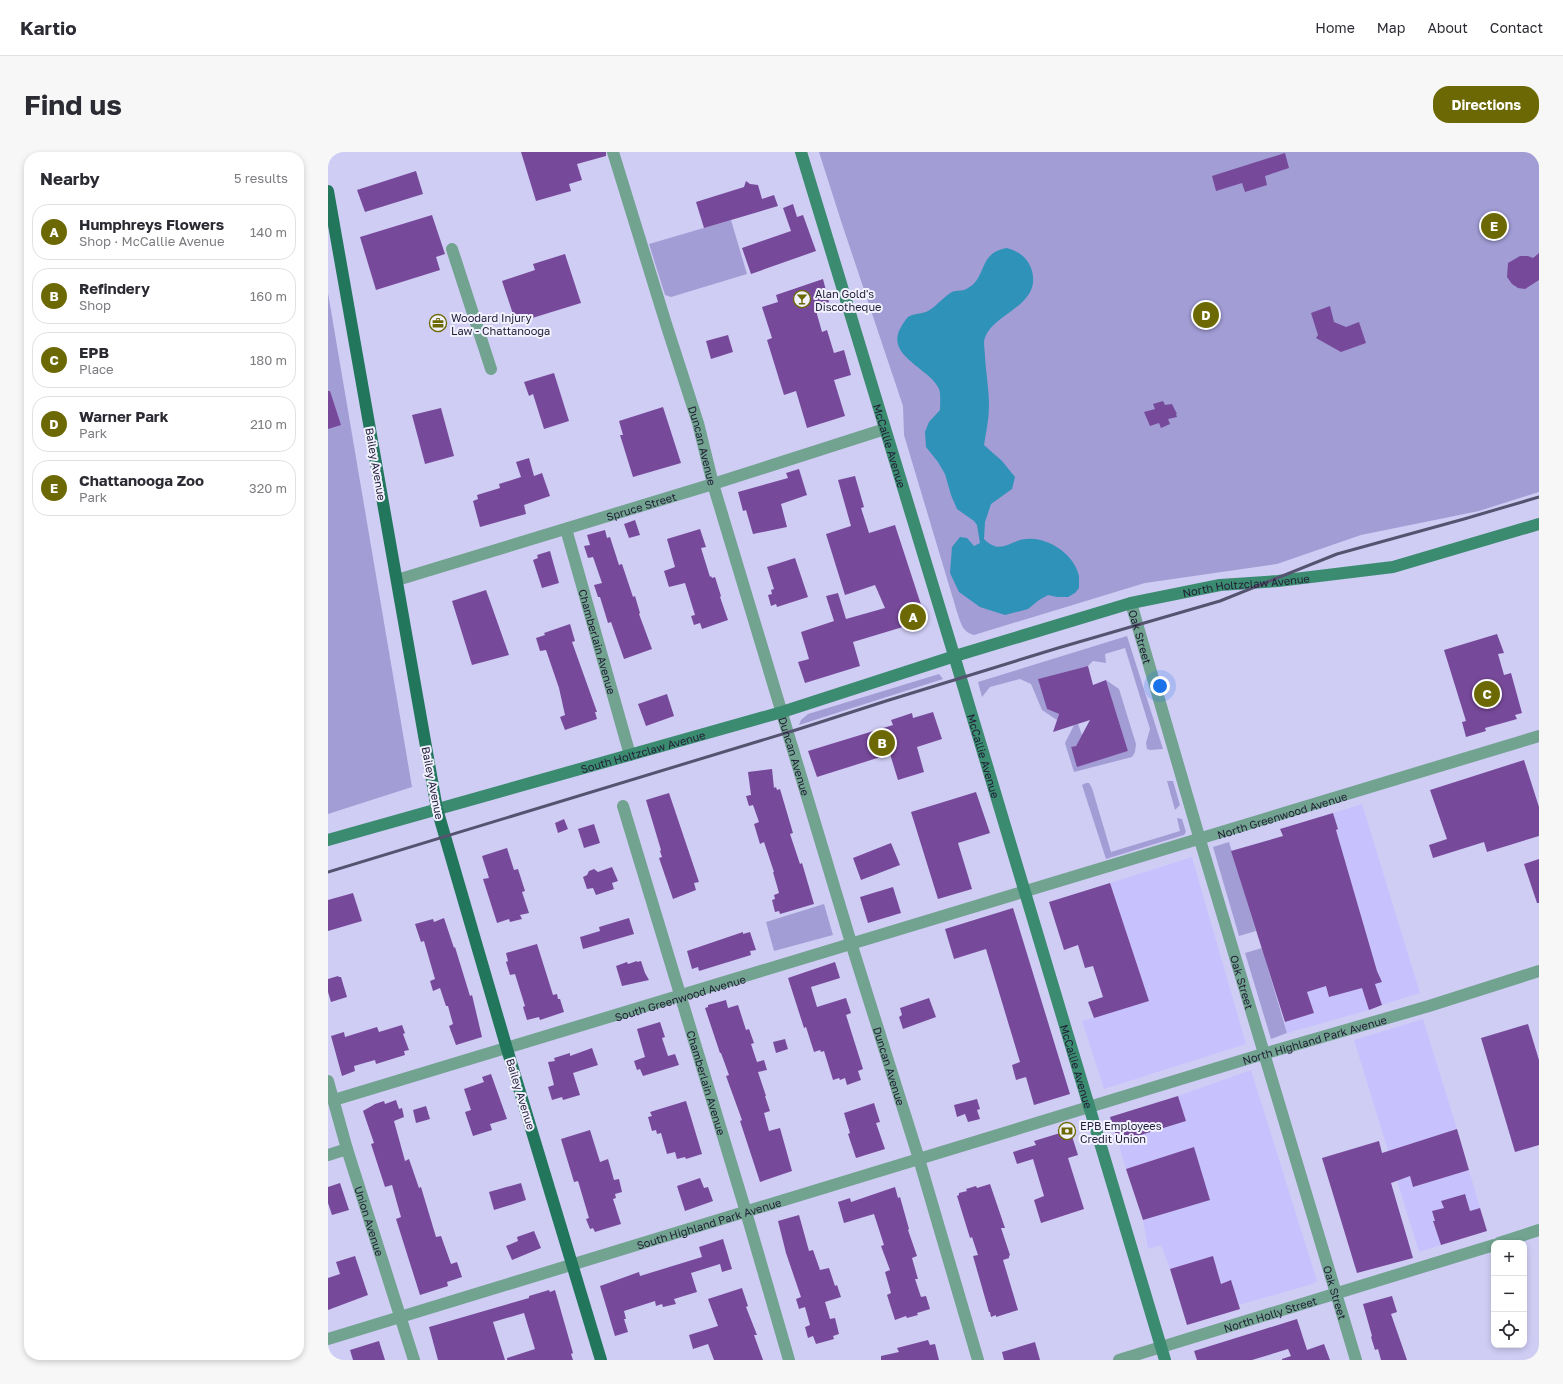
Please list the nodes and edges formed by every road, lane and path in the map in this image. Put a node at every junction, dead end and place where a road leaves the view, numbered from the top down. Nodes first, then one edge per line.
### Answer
1 (613, 152) edge
2 (801, 152) edge
3 (328, 191) edge
4 (452, 249) dead end
5 (491, 369) dead end
6 (886, 429) junction
7 (713, 484) junction
8 (1539, 524) edge
9 (566, 529) junction
10 (397, 580) junction
11 (1131, 603) junction
12 (955, 656) junction
13 (782, 712) junction
14 (1539, 736) edge
15 (630, 755) junction
16 (623, 806) dead end
17 (437, 809) junction
18 (328, 840) edge
19 (1200, 840) junction
20 (1026, 893) junction
21 (852, 946) junction
22 (1539, 971) edge
23 (681, 997) junction
24 (507, 1049) junction
25 (1263, 1054) junction
26 (328, 1081) edge
27 (334, 1100) junction
28 (1090, 1107) junction
29 (347, 1149) junction
30 (328, 1155) edge
31 (919, 1159) junction
32 (746, 1212) junction
33 (1539, 1230) edge
34 (1508, 1240) edge
35 (1491, 1246) edge
36 (572, 1265) junction
37 (1336, 1293) junction
38 (401, 1317) junction
39 (328, 1339) edge
40 (1161, 1347) junction
41 (414, 1360) edge
42 (601, 1360) edge
43 (789, 1360) edge
44 (978, 1360) edge
45 (1119, 1360) edge
46 (1165, 1360) edge
47 (1356, 1360) edge

1 - 7 street, Duncan Avenue
2 - 6 main road, McCallie Avenue
3 - 10 main road, Bailey Avenue
4 - 5 street
6 - 7 street, Spruce Street
6 - 12 main road, McCallie Avenue
7 - 9 street, Spruce Street
7 - 13 street, Duncan Avenue
8 - 11 main road, North Holtzclaw Avenue
9 - 10 street, Spruce Street
9 - 15 street, Chamberlain Avenue
10 - 17 main road, Bailey Avenue
11 - 12 main road, North Holtzclaw Avenue
11 - 19 street, Oak Street
12 - 13 main road, South Holtzclaw Avenue
12 - 20 main road, McCallie Avenue
13 - 15 main road, South Holtzclaw Avenue
13 - 21 street, Duncan Avenue
14 - 19 street, North Greenwood Avenue
15 - 17 main road, South Holtzclaw Avenue
16 - 23 street, Chamberlain Avenue
17 - 18 main road, South Holtzclaw Avenue
17 - 24 main road, Bailey Avenue
19 - 20 street, North Greenwood Avenue
19 - 25 street, Oak Street
20 - 21 street, South Greenwood Avenue
20 - 28 main road, McCallie Avenue
21 - 23 street, South Greenwood Avenue
21 - 31 street, Duncan Avenue
22 - 25 street, North Highland Park Avenue
23 - 24 street, South Greenwood Avenue
23 - 32 street, Chamberlain Avenue
24 - 27 street, South Greenwood Avenue
24 - 36 main road, Bailey Avenue
25 - 28 street, North Highland Park Avenue
25 - 37 street, Oak Street
26 - 27 street, Union Avenue
27 - 29 street, Union Avenue
28 - 31 street, South Highland Park Avenue
28 - 40 main road, McCallie Avenue
29 - 30 street
29 - 38 street, Union Avenue
31 - 32 street, South Highland Park Avenue
31 - 44 street, Duncan Avenue
32 - 36 street, South Highland Park Avenue
32 - 43 street, Chamberlain Avenue
33 - 34 street
35 - 37 street, North Holly Street
36 - 38 street, South Highland Park Avenue
36 - 42 main road, Bailey Avenue
37 - 40 street, North Holly Street
37 - 47 street, Oak Street
38 - 39 street, South Highland Park Avenue
38 - 41 street, Union Avenue
40 - 45 street, North Holly Street
40 - 46 main road, McCallie Avenue

